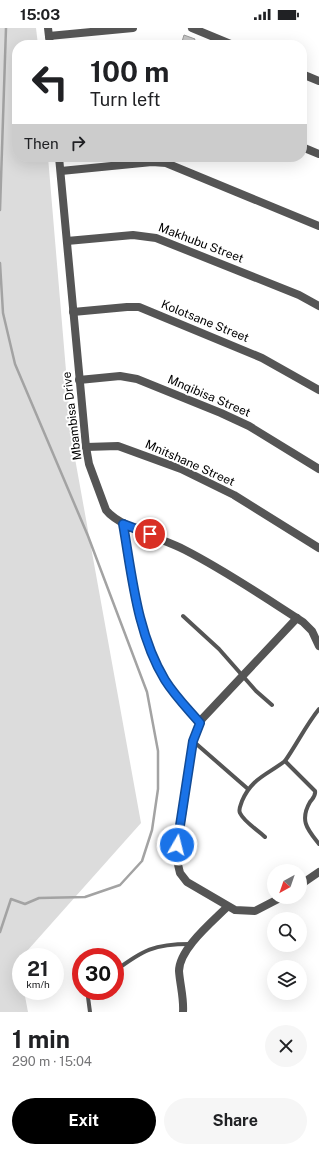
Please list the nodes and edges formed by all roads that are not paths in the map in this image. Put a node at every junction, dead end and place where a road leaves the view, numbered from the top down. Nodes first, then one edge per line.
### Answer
1 (133, 28) edge
2 (192, 28) edge
3 (49, 32) edge
4 (221, 40) edge
5 (307, 76) edge
6 (319, 81) edge
7 (307, 149) edge
8 (319, 154) edge
9 (59, 162) edge
10 (60, 171) junction
11 (319, 226) edge
12 (67, 241) junction
13 (319, 306) edge
14 (73, 312) junction
15 (79, 380) junction
16 (319, 390) edge
17 (86, 447) junction
18 (319, 469) edge
19 (123, 524) junction
20 (319, 548) edge
21 (183, 616) dead end
22 (297, 618) junction
23 (318, 639) edge
24 (242, 675) junction
25 (272, 705) dead end
26 (319, 709) edge
27 (200, 723) junction
28 (193, 741) junction
29 (284, 761) junction
30 (248, 789) junction
31 (265, 837) dead end
32 (319, 844) edge
33 (319, 872) edge
34 (307, 880) edge
35 (268, 904) edge
36 (227, 907) junction
37 (192, 944) junction
38 (124, 964) edge
39 (88, 1000) edge
40 (90, 1012) edge
41 (183, 1012) edge

1 - 3 street
2 - 4 street
5 - 6 street
7 - 8 street
9 - 10 street, Mbambisa Drive
10 - 11 street
10 - 12 street, Mbambisa Drive
12 - 13 street, Makhubu Street
12 - 14 street, Mbambisa Drive
14 - 15 street, Mbambisa Drive
14 - 16 street, Kolotsane Street
15 - 17 street, Mbambisa Drive
15 - 18 street, Mnqibisa Street
17 - 19 street, Mbambisa Drive
17 - 20 street, Mnitshane Street
19 - 22 street, Mbambisa Drive
19 - 27 street
21 - 24 lane
22 - 23 street, Mbambisa Drive
22 - 24 street
24 - 25 lane
24 - 27 street
26 - 29 lane
27 - 28 street
28 - 30 lane
28 - 36 street
29 - 30 lane
29 - 32 lane
30 - 31 lane
33 - 34 street
35 - 36 street
36 - 37 street
37 - 38 lane
37 - 41 street
39 - 40 lane

